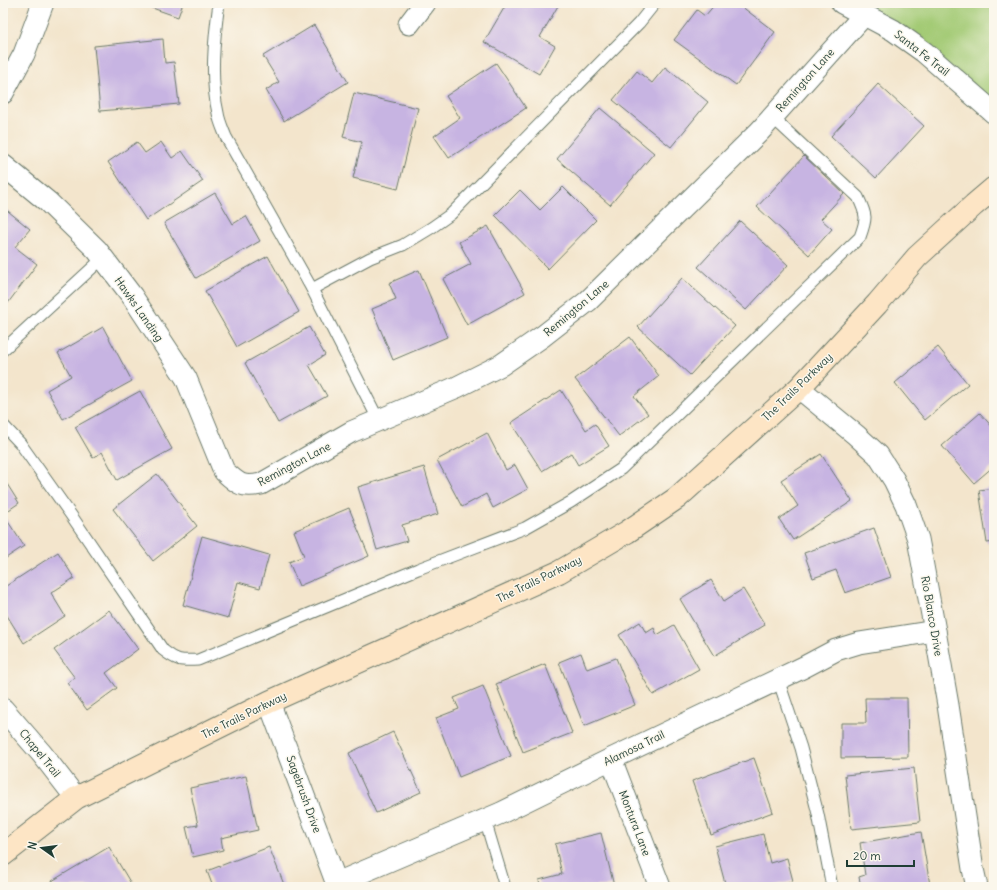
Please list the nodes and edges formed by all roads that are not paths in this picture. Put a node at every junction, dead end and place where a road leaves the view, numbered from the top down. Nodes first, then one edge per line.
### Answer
1 (43, 3) edge
2 (219, 3) edge
3 (425, 3) edge
4 (655, 3) edge
5 (855, 8) edge
6 (409, 24) dead end
7 (3, 93) edge
8 (994, 113) edge
9 (772, 117) junction
10 (3, 165) edge
11 (994, 188) edge
12 (103, 258) junction
13 (312, 289) junction
14 (3, 350) edge
15 (799, 388) junction
16 (379, 421) junction
17 (3, 425) edge
18 (236, 482) joint
19 (935, 631) junction
20 (778, 679) junction
21 (269, 702) junction
22 (3, 709) edge
23 (611, 759) junction
24 (76, 798) junction
25 (485, 820) junction
26 (3, 855) edge
27 (337, 885) edge
28 (506, 887) edge
29 (660, 887) edge
30 (832, 887) edge
31 (977, 887) edge

1 - 7 street
2 - 13 lane
3 - 6 street
4 - 13 lane
5 - 8 street, Santa Fe Trail
5 - 9 street, Remington Lane
9 - 16 street, Remington Lane
9 - 17 lane
10 - 12 street, Hawks Landing
11 - 15 street, The Trails Parkway
12 - 14 lane
12 - 18 street, Hawks Landing
13 - 16 lane
15 - 19 street, Rio Blanco Drive
15 - 21 street, The Trails Parkway
16 - 18 street, Remington Lane
19 - 20 street, Alamosa Trail
19 - 31 street, Rio Blanco Drive
20 - 23 street, Alamosa Trail
20 - 30 lane
21 - 24 street, The Trails Parkway
21 - 27 street, Sagebrush Drive
22 - 24 street, Chapel Trail
23 - 25 street, Alamosa Trail
23 - 29 street, Montura Lane
24 - 26 street, The Trails Parkway
25 - 27 street, Alamosa Trail
25 - 28 lane

